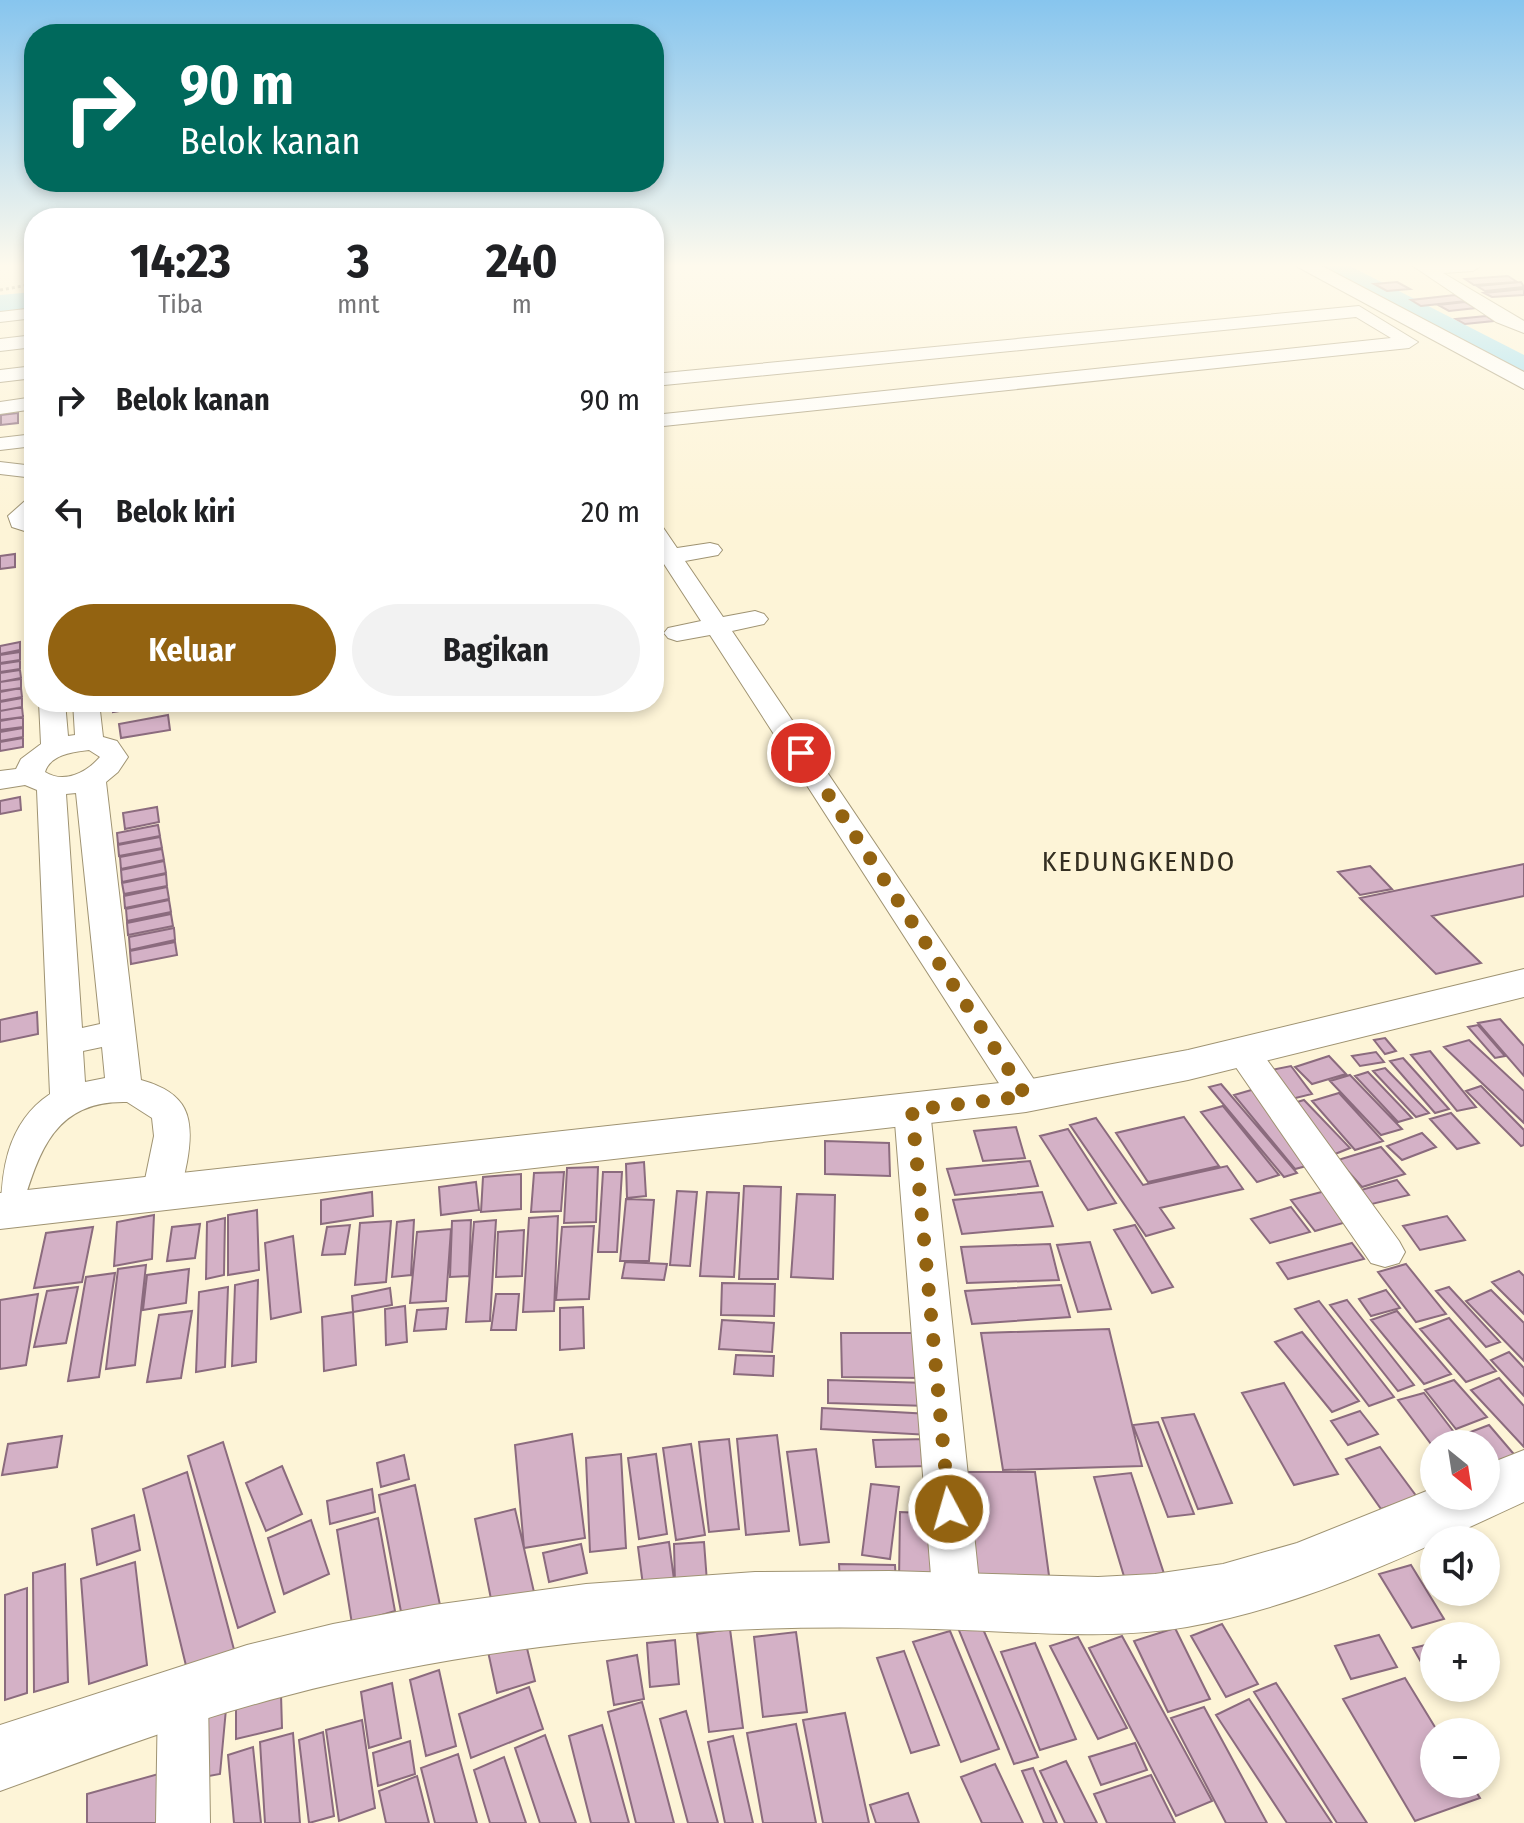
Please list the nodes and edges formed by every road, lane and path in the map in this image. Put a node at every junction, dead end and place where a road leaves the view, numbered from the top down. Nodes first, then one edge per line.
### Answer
1 (951, 351) edge
2 (987, 351) edge
3 (1321, 351) edge
4 (1466, 351) edge
5 (24, 373) edge
6 (0, 376) edge
7 (664, 379) edge
8 (1023, 382) junction
9 (1524, 382) edge
10 (24, 404) edge
11 (0, 408) edge
12 (664, 420) edge
13 (24, 441) edge
14 (0, 444) edge
15 (0, 468) edge
16 (24, 471) edge
17 (710, 550) dead end
18 (664, 557) edge
19 (664, 559) edge
20 (755, 619) dead end
21 (718, 626) junction
22 (677, 633) dead end
23 (53, 712) edge
24 (87, 712) edge
25 (90, 742) junction
26 (55, 748) junction
27 (0, 780) edge
28 (41, 780) junction
29 (91, 780) junction
30 (1524, 983) edge
31 (120, 1031) junction
32 (67, 1043) junction
33 (1242, 1050) junction
34 (124, 1088) junction
35 (1026, 1096) junction
36 (68, 1099) junction
37 (912, 1110) junction
38 (13, 1149) edge
39 (161, 1194) junction
40 (0, 1211) edge
41 (1385, 1252) dead end
42 (1524, 1475) edge
43 (1500, 1486) edge
44 (1446, 1510) edge
45 (957, 1601) junction
46 (183, 1697) junction
47 (0, 1758) edge
48 (183, 1823) edge

1 - 7 street
2 - 8 street
3 - 8 street
4 - 9 street
5 - 6 street
8 - 12 street
10 - 11 street
13 - 14 street
15 - 16 street
17 - 18 street
19 - 21 street
20 - 21 street
21 - 22 street
21 - 35 street
23 - 26 street
24 - 25 street
25 - 26 street
25 - 29 street
26 - 28 street
27 - 28 street
28 - 29 street
28 - 32 street
29 - 31 street
30 - 33 street
31 - 32 street
31 - 34 street
32 - 36 street
33 - 35 street
33 - 41 street
34 - 36 street
34 - 39 street
35 - 37 street
36 - 38 street
37 - 39 street
37 - 45 street
38 - 40 street
39 - 40 street
42 - 43 street
44 - 45 street
45 - 46 street
46 - 47 street
46 - 48 street

